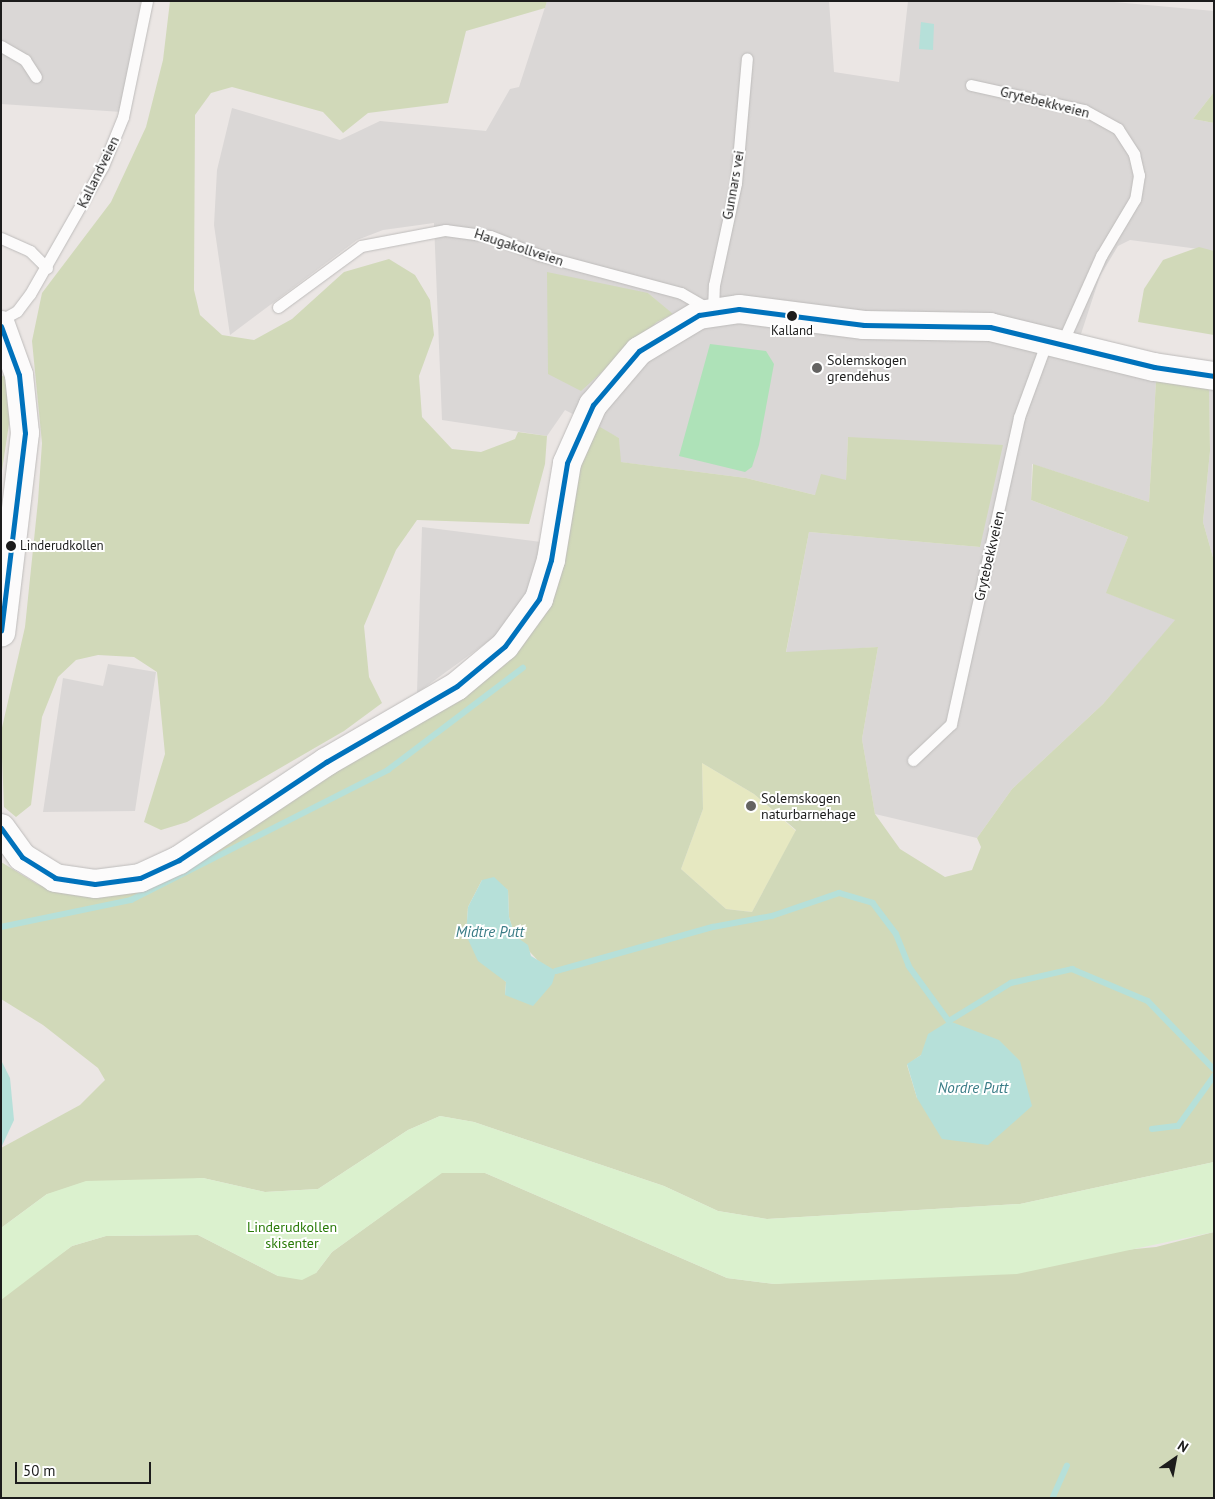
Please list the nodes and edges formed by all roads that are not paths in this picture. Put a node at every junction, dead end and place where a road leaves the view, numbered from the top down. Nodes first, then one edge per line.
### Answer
1 (147, 1) edge
2 (1, 46) edge
3 (746, 58) dead end
4 (36, 77) dead end
5 (971, 85) dead end
6 (1, 238) edge
7 (47, 268) junction
8 (278, 307) dead end
9 (713, 311) junction
10 (1, 320) edge
11 (1, 325) edge
12 (1055, 341) junction
13 (1214, 376) edge
14 (1, 633) edge
15 (913, 760) dead end
16 (1, 828) edge

1 - 7 lane, Kallandveien
2 - 4 lane
3 - 9 lane, Gunnars vei
5 - 12 lane, Grytebekkveien
6 - 7 lane
7 - 10 lane, Kallandveien
8 - 9 lane, Haugakollveien
9 - 12 street
9 - 16 street
11 - 14 street
12 - 13 street
12 - 15 lane, Grytebekkveien

